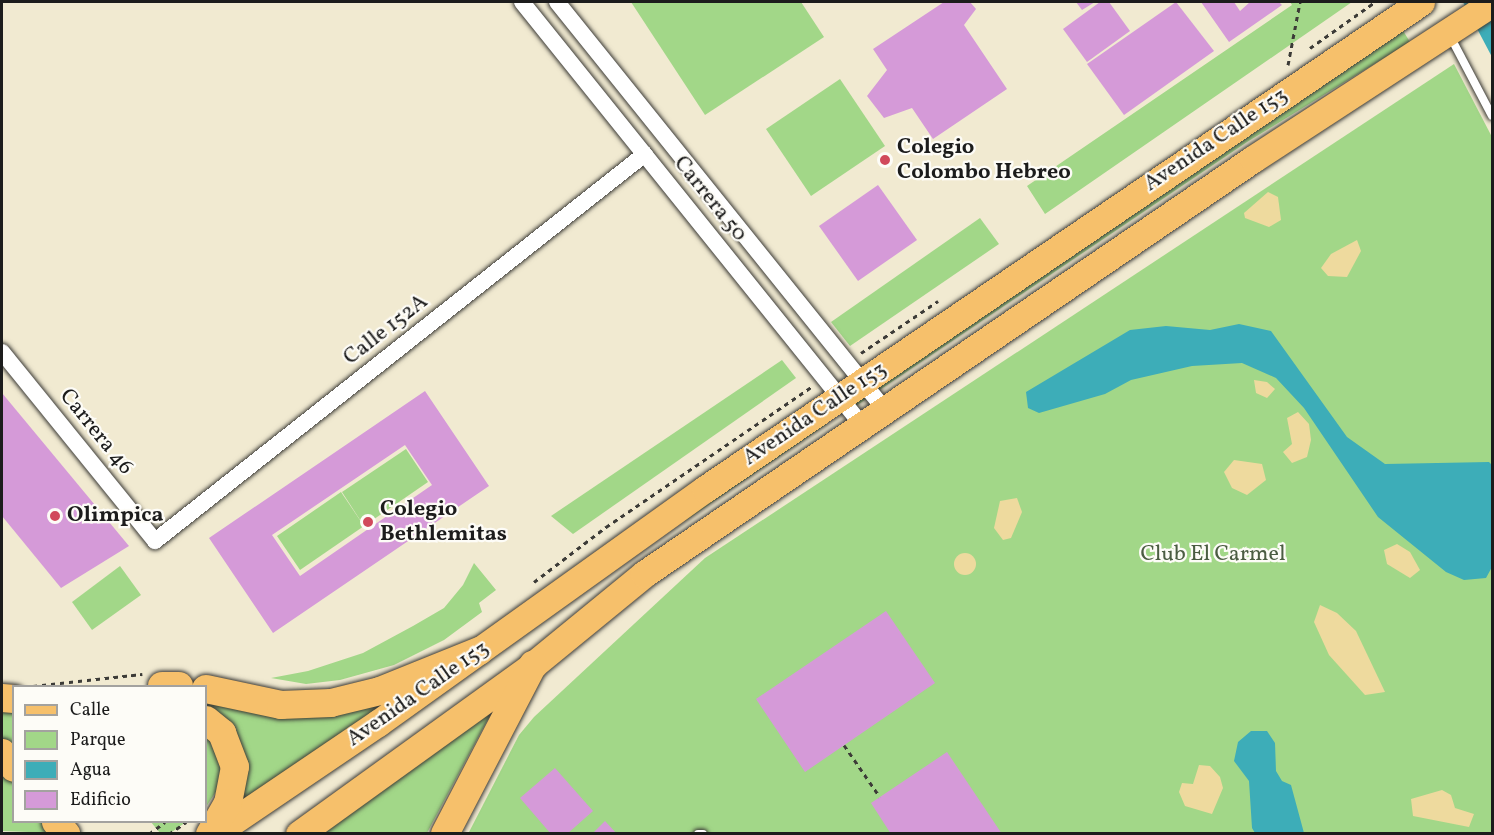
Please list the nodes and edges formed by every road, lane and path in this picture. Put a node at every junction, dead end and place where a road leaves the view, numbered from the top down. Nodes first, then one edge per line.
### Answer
1 (522, 2) edge
2 (557, 2) edge
3 (1300, 2) edge
4 (1421, 2) edge
5 (1492, 3) edge
6 (1452, 30) junction
7 (1288, 64) dead end
8 (1492, 116) edge
9 (645, 154) junction
10 (2, 352) edge
11 (863, 381) junction
12 (808, 390) dead end
13 (840, 397) junction
14 (885, 410) junction
15 (862, 425) junction
16 (155, 540) joint
17 (644, 574) junction
18 (528, 587) dead end
19 (479, 651) junction
20 (533, 665) junction
21 (155, 680) edge
22 (62, 685) edge
23 (172, 685) edge
24 (207, 689) edge
25 (207, 721) edge
26 (381, 728) junction
27 (844, 745) dead end
28 (2, 753) edge
29 (12, 766) edge
30 (880, 797) dead end
31 (164, 823) edge
32 (175, 823) edge
33 (184, 823) edge
34 (178, 827) junction
35 (149, 834) edge
36 (169, 834) edge
37 (212, 834) edge
38 (237, 834) edge
39 (299, 834) edge
40 (445, 834) edge
41 (698, 834) edge
42 (703, 834) edge

1 - 9 street, Carrera 50
2 - 11 street, Carrera 50
3 - 7 path
4 - 11 main road, Avenida Calle 153
5 - 6 main road, Avenida Calle 153
6 - 8 lane
6 - 14 main road, Avenida Calle 153
9 - 13 street, Carrera 50
9 - 16 street, Calle 152A
10 - 16 street, Carrera 46
11 - 13 main road, Avenida Calle 153
11 - 14 street, Carrera 50
12 - 18 path
13 - 15 street, Carrera 50
13 - 19 main road, Avenida Calle 153
14 - 15 main road, Avenida Calle 153
15 - 17 main road, Avenida Calle 153
17 - 20 main road, Avenida Calle 153
17 - 26 main road, Avenida Calle 153
19 - 24 highway
19 - 26 main road, Avenida Calle 153
20 - 39 main road, Avenida Calle 153
20 - 40 highway
21 - 22 path
21 - 23 highway
25 - 37 highway
26 - 37 main road, Avenida Calle 153
26 - 38 main road, Avenida Calle 153
27 - 30 path
28 - 29 highway
31 - 35 path
32 - 34 path
33 - 34 path
34 - 36 path
41 - 42 lane

